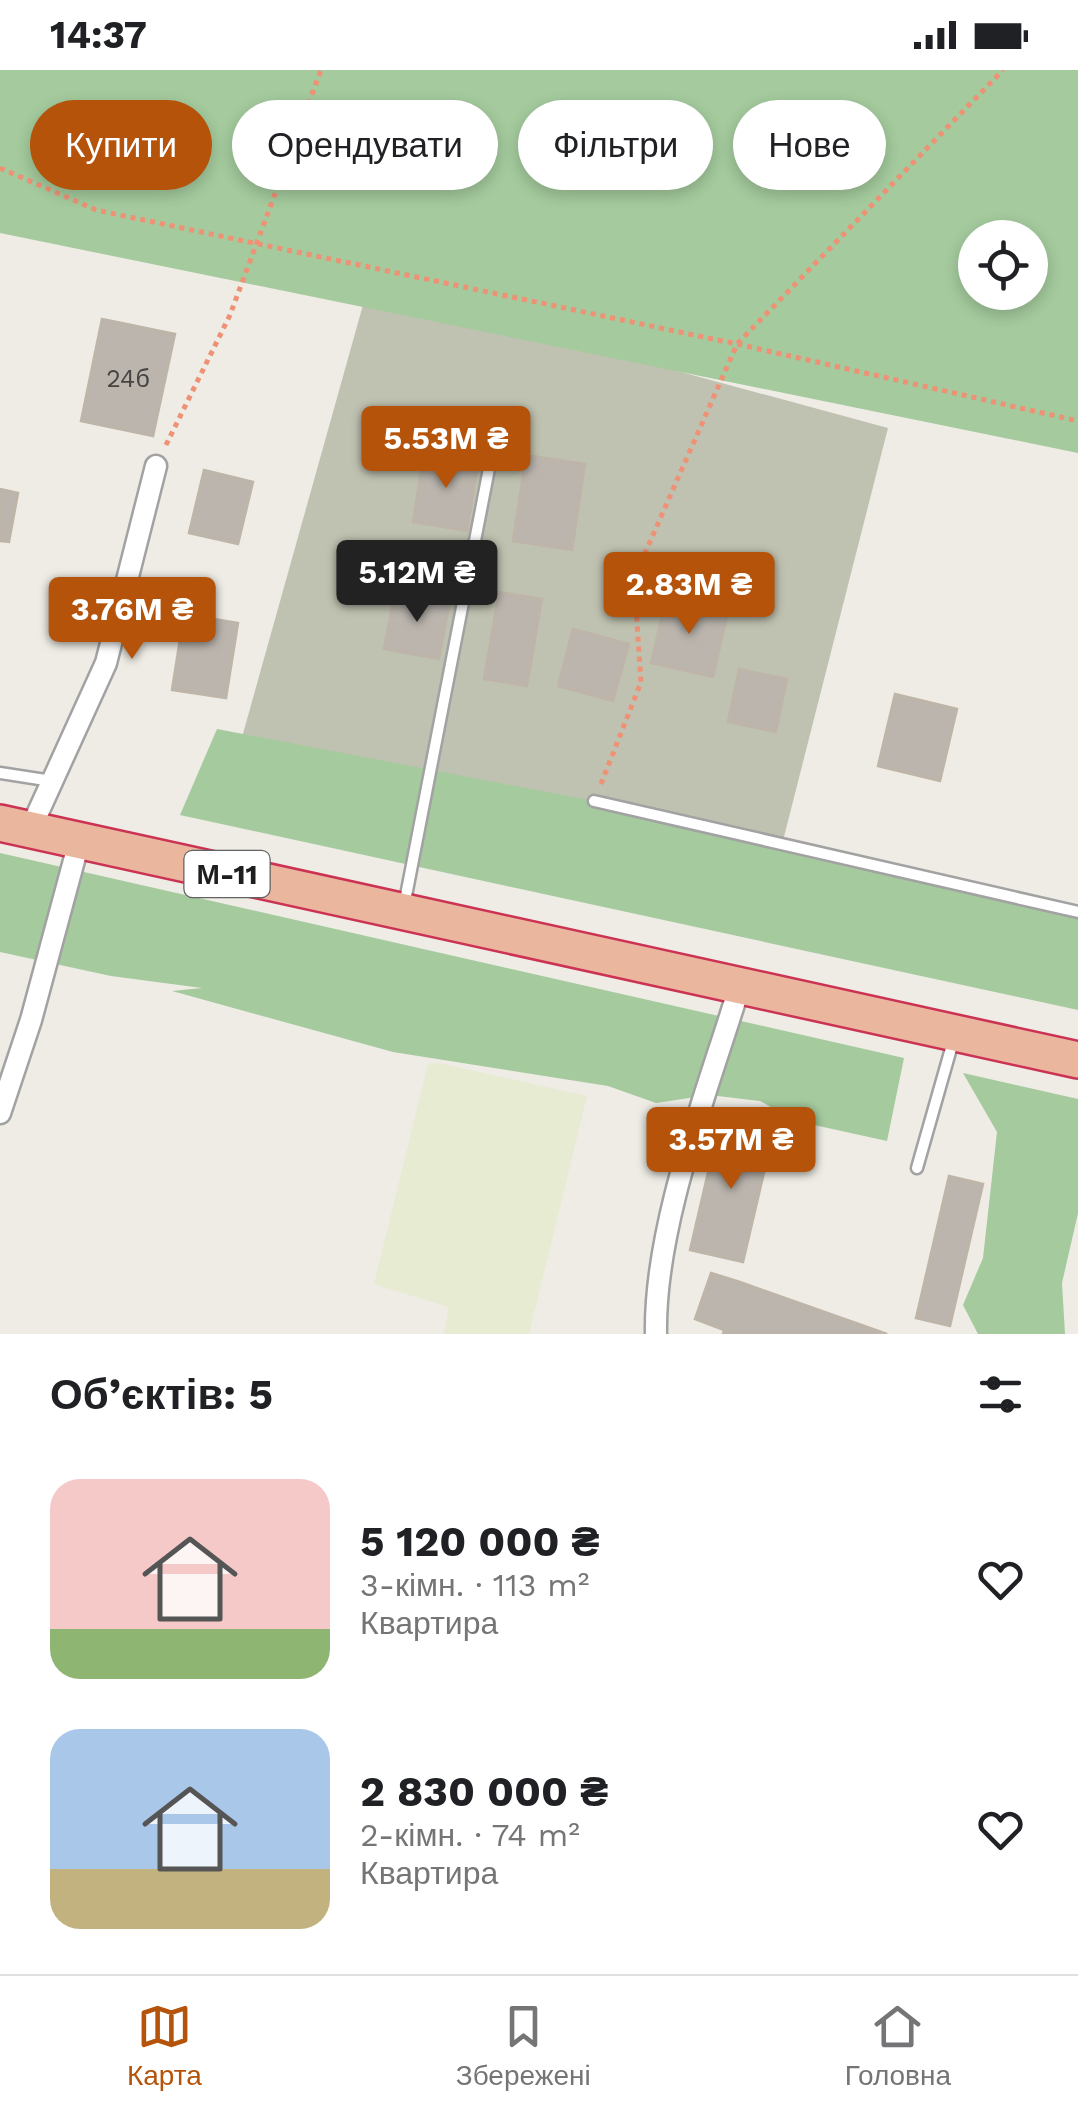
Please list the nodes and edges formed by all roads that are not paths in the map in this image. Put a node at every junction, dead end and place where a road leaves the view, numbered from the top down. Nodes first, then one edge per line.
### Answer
1 (494, 448) dead end
2 (156, 466) road end
3 (0, 772) edge
4 (52, 782) junction
5 (594, 801) road end
6 (15, 827) edge
7 (79, 842) junction
8 (403, 912) junction
9 (1078, 912) edge
10 (740, 985) junction
11 (956, 1032) junction
12 (1078, 1060) edge
13 (0, 1113) edge
14 (917, 1168) dead end
15 (656, 1334) edge

1 - 8 lane
2 - 4 street
3 - 4 lane
4 - 6 street
5 - 9 lane
6 - 7 highway, М-11
7 - 8 highway, М-11
7 - 13 street
8 - 10 highway, М-11
10 - 11 highway, М-11
10 - 15 street
11 - 12 highway, М-11
11 - 14 lane

